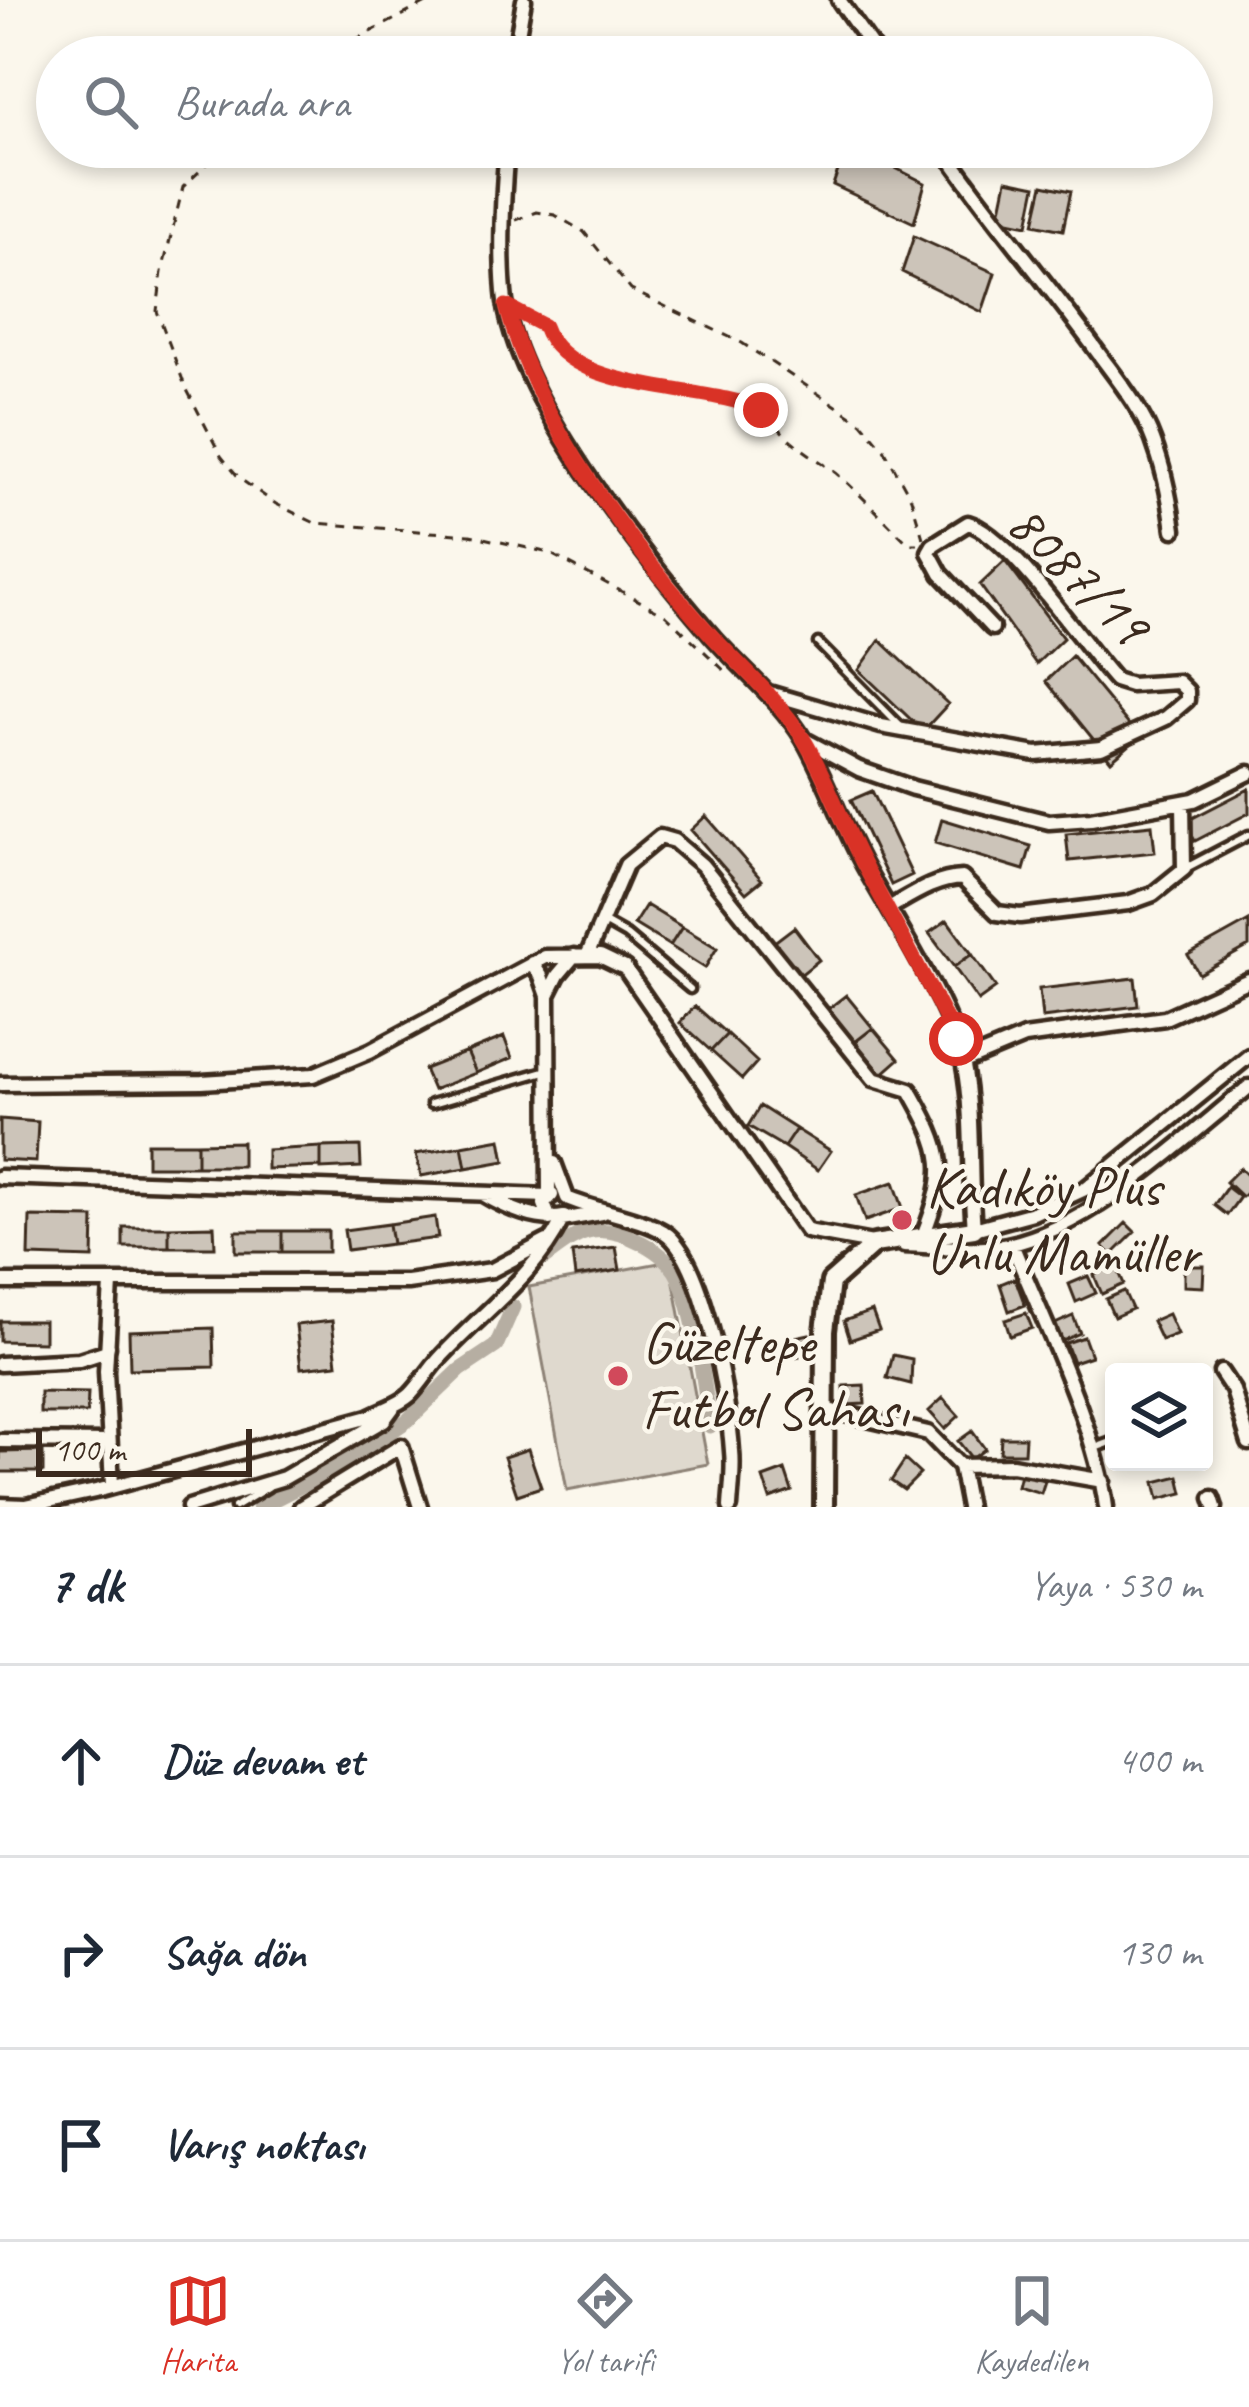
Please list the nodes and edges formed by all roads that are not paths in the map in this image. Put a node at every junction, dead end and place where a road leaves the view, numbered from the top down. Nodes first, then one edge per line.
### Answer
1 (524, 0) edge
2 (839, 0) edge
3 (518, 36) edge
4 (864, 36) edge
5 (506, 168) edge
6 (957, 168) edge
7 (1174, 530) dead end
8 (992, 628) dead end
9 (818, 643) dead end
10 (769, 693) junction
11 (905, 731) junction
12 (803, 739) junction
13 (1249, 773) edge
14 (1183, 802) junction
15 (1249, 835) edge
16 (1184, 869) junction
17 (889, 908) junction
18 (602, 922) junction
19 (581, 956) junction
20 (532, 963) junction
21 (1249, 980) edge
22 (690, 989) dead end
23 (548, 996) junction
24 (1249, 1056) edge
25 (964, 1062) junction
26 (550, 1069) junction
27 (0, 1084) edge
28 (1249, 1087) edge
29 (431, 1104) dead end
30 (551, 1154) junction
31 (0, 1177) edge
32 (482, 1193) junction
33 (549, 1196) junction
34 (567, 1198) junction
35 (601, 1213) junction
36 (556, 1219) junction
37 (974, 1229) junction
38 (923, 1236) junction
39 (553, 1238) junction
40 (874, 1244) junction
41 (1012, 1244) junction
42 (0, 1282) edge
43 (111, 1284) junction
44 (111, 1327) junction
45 (0, 1364) edge
46 (1221, 1372) dead end
47 (396, 1403) junction
48 (824, 1409) junction
49 (0, 1441) edge
50 (108, 1442) junction
51 (1249, 1443) edge
52 (1105, 1445) edge
53 (1092, 1450) junction
54 (960, 1466) junction
55 (284, 1478) junction
56 (1103, 1481) junction
57 (112, 1485) junction
58 (89, 1493) junction
59 (318, 1503) edge
60 (50, 1504) edge
61 (0, 1505) edge
62 (23, 1506) edge
63 (100, 1507) edge
64 (189, 1507) edge
65 (236, 1507) edge
66 (302, 1507) edge
67 (420, 1507) edge
68 (730, 1507) edge
69 (824, 1507) edge
70 (968, 1507) edge
71 (1106, 1507) edge

1 - 3 street
2 - 4 street
5 - 10 street
6 - 7 street
8 - 11 street, 8087/19
9 - 11 lane
10 - 11 street, 8087/19
10 - 12 street
12 - 14 street
12 - 17 street
13 - 14 street
14 - 16 street
15 - 16 lane
16 - 17 street
17 - 25 street
18 - 19 street
18 - 22 lane
18 - 38 street
19 - 20 street
19 - 23 street
19 - 40 street
20 - 23 street
20 - 27 street
21 - 25 street
23 - 26 street
24 - 37 street
25 - 37 street
26 - 29 lane
26 - 30 street
28 - 41 street
30 - 33 street
30 - 34 street
31 - 32 street
32 - 33 street
32 - 36 street
33 - 34 street
33 - 36 street
34 - 35 street
34 - 36 street
35 - 36 street
35 - 68 street
36 - 39 street
37 - 38 street
38 - 40 street
39 - 43 street
39 - 47 street
40 - 41 street
40 - 48 street
41 - 53 street
42 - 43 street
43 - 44 street
44 - 45 street
44 - 50 street
46 - 51 street
47 - 55 street
47 - 57 street
48 - 54 street
48 - 69 street
49 - 50 street
50 - 57 street
52 - 53 lane
53 - 56 street
54 - 56 street
54 - 70 street
55 - 64 street
55 - 65 lane
56 - 71 street
57 - 58 street
58 - 60 street
58 - 63 street
59 - 66 street
59 - 67 street
60 - 62 street
61 - 62 street

